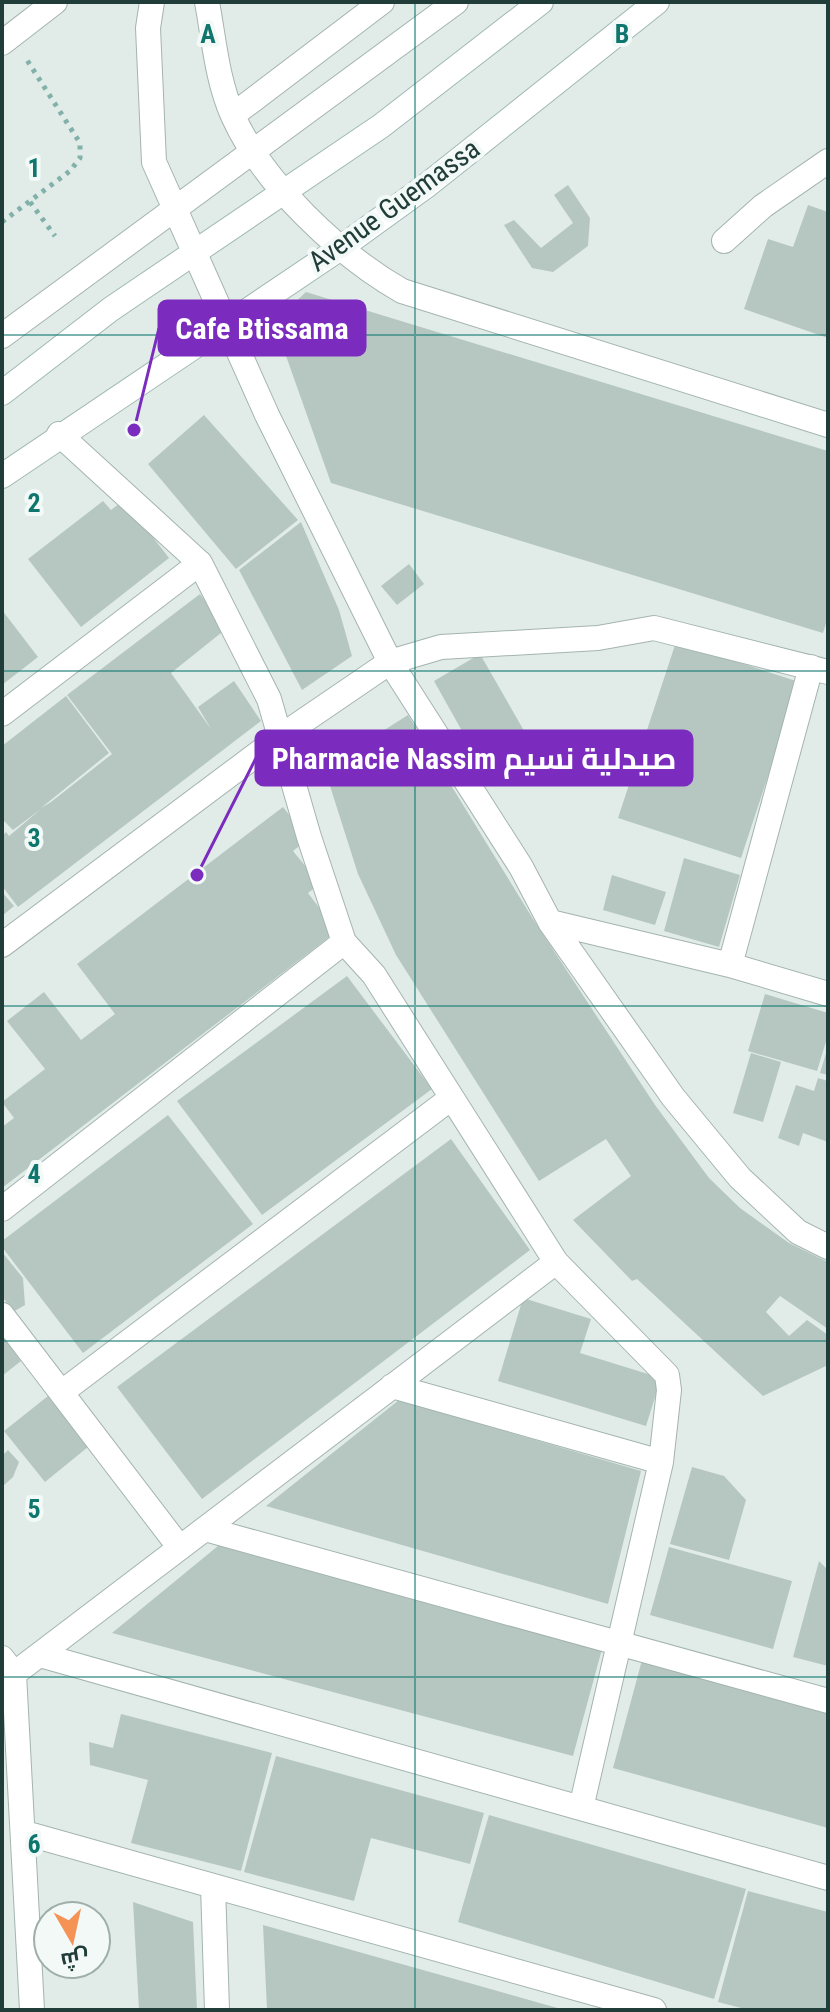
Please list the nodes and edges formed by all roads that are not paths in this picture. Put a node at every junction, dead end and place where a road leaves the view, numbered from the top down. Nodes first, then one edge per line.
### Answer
1 (55, 2) edge
2 (152, 2) edge
3 (207, 2) edge
4 (382, 2) edge
5 (456, 2) edge
6 (541, 2) edge
7 (657, 2) edge
8 (7, 40) edge
9 (233, 115) junction
10 (252, 152) junction
11 (828, 161) edge
12 (286, 191) junction
13 (172, 209) junction
14 (724, 241) dead end
15 (339, 249) junction
16 (192, 255) junction
17 (226, 324) junction
18 (2, 336) edge
19 (2, 393) edge
20 (828, 425) edge
21 (59, 434) junction
22 (2, 476) edge
23 (200, 563) junction
24 (390, 662) junction
25 (819, 669) edge
26 (2, 714) edge
27 (280, 737) junction
28 (550, 922) junction
29 (344, 942) junction
30 (2, 945) edge
31 (730, 965) junction
32 (828, 994) edge
33 (450, 1099) junction
34 (2, 1209) edge
35 (828, 1247) edge
36 (556, 1262) junction
37 (2, 1315) edge
38 (392, 1386) junction
39 (62, 1392) junction
40 (661, 1462) junction
41 (205, 1529) junction
42 (180, 1548) junction
43 (616, 1643) junction
44 (40, 1655) junction
45 (6, 1672) edge
46 (828, 1701) edge
47 (581, 1808) junction
48 (25, 1833) junction
49 (828, 1878) edge
50 (213, 1886) junction
51 (32, 2010) edge
52 (217, 2010) edge
53 (654, 2010) edge

1 - 8 street
2 - 13 street
3 - 9 street
4 - 9 street
5 - 10 street
6 - 12 street
7 - 15 street, Avenue Guemassa
9 - 10 street
10 - 12 street
10 - 13 street
11 - 14 street
12 - 15 street
12 - 16 street
13 - 16 street
13 - 18 street
15 - 17 street, Avenue Guemassa
15 - 20 street
16 - 17 street
16 - 19 street
17 - 21 street, Avenue Guemassa
17 - 24 street
21 - 22 street, Avenue Guemassa
21 - 23 street
23 - 26 street
23 - 27 street
24 - 25 street
24 - 27 street
24 - 28 street
25 - 31 street
27 - 29 street
27 - 30 street
28 - 31 street
28 - 35 street
29 - 33 street
29 - 34 street
31 - 32 street
33 - 36 street
33 - 39 street
36 - 38 street
36 - 40 street
37 - 39 street
38 - 40 street
38 - 41 street
39 - 42 street
40 - 43 street
41 - 42 street
41 - 43 street
42 - 44 street
43 - 46 street
43 - 47 street
44 - 45 street
44 - 47 street
45 - 48 street
47 - 49 street
48 - 50 street
48 - 51 street
50 - 52 street
50 - 53 street

